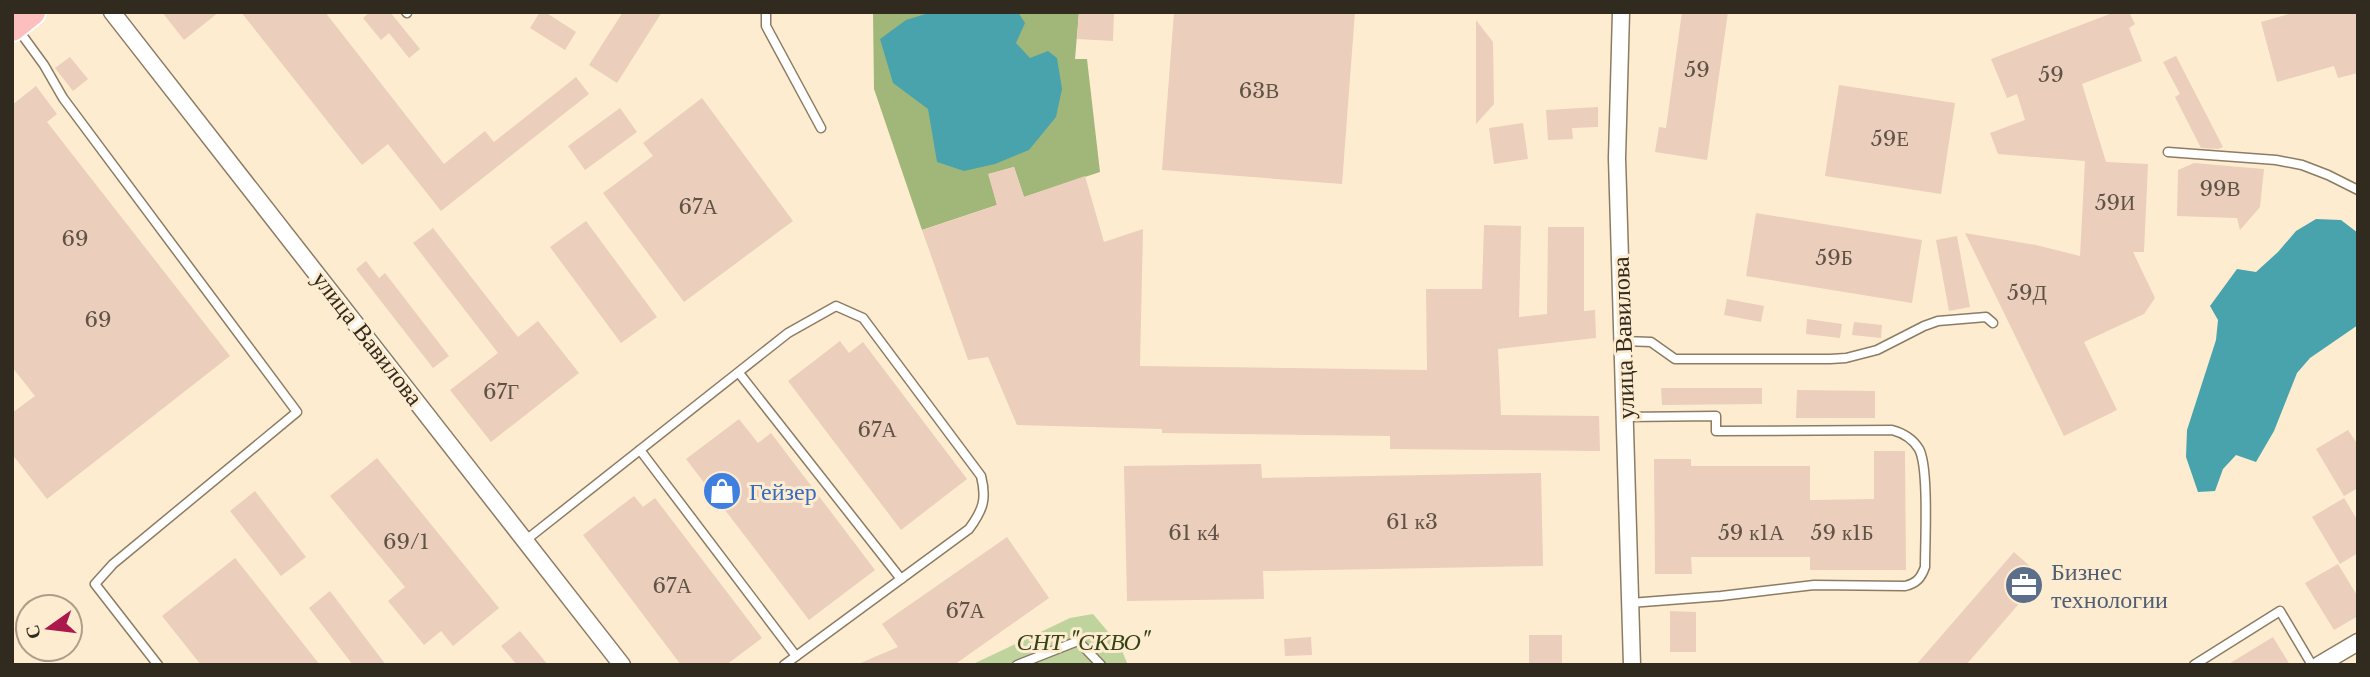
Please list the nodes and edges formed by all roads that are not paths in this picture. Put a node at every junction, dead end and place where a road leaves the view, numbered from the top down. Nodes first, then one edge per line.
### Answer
1 (112, 12) edge
2 (766, 12) edge
3 (1621, 12) edge
4 (20, 22) edge
5 (821, 128) dead end
6 (2168, 152) dead end
7 (2358, 190) edge
8 (1993, 323) dead end
9 (1623, 341) junction
10 (739, 373) junction
11 (1625, 417) junction
12 (640, 450) junction
13 (526, 540) junction
14 (901, 579) junction
15 (1630, 603) junction
16 (2358, 642) edge
17 (796, 656) junction
18 (158, 665) edge
19 (622, 665) edge
20 (784, 665) edge
21 (1017, 665) edge
22 (1101, 665) edge
23 (1632, 665) edge
24 (2194, 665) edge
25 (2312, 665) edge
26 (2319, 665) edge

1 - 13 street, улица Вавилова
2 - 5 lane
3 - 9 street, улица Вавилова
4 - 18 lane
6 - 7 lane
8 - 9 lane
9 - 11 street, улица Вавилова
10 - 12 lane
10 - 14 lane
10 - 14 lane
11 - 15 street, улица Вавилова
11 - 15 lane
12 - 13 lane
12 - 17 lane
13 - 19 street, улица Вавилова
14 - 17 lane
15 - 23 street, улица Вавилова
16 - 26 street
17 - 20 lane
21 - 22 lane
24 - 25 lane

